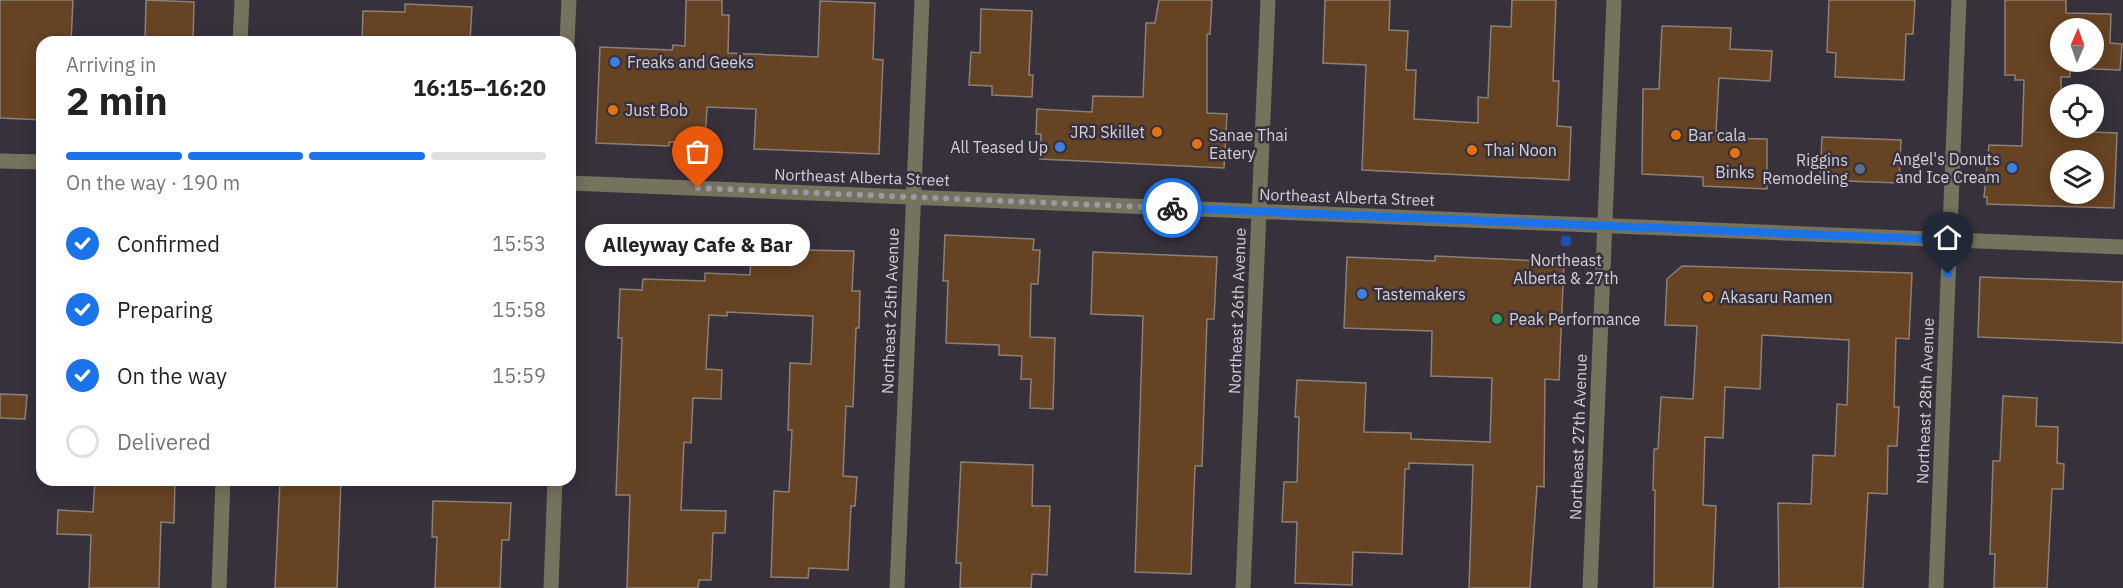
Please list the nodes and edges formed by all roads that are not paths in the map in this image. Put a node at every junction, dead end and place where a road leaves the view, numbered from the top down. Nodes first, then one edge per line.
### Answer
1 (242, 0) edge
2 (569, 0) edge
3 (922, 0) edge
4 (1268, 0) edge
5 (1614, 0) edge
6 (1959, 0) edge
7 (240, 36) edge
8 (567, 36) edge
9 (0, 161) edge
10 (36, 162) edge
11 (576, 183) edge
12 (913, 197) junction
13 (1260, 211) junction
14 (1605, 225) junction
15 (1950, 240) junction
16 (2123, 247) edge
17 (223, 486) edge
18 (555, 486) edge
19 (219, 588) edge
20 (551, 588) edge
21 (897, 588) edge
22 (1243, 588) edge
23 (1590, 588) edge
24 (1936, 588) edge

1 - 7 street
2 - 8 street
3 - 12 street, Northeast 25th Avenue
4 - 13 street, Northeast 26th Avenue
5 - 14 street, Northeast 27th Avenue
6 - 15 street, Northeast 28th Avenue
9 - 10 street
11 - 12 street, Northeast Alberta Street
12 - 13 street, Northeast Alberta Street
12 - 21 street, Northeast 25th Avenue
13 - 14 street, Northeast Alberta Street
13 - 22 street, Northeast 26th Avenue
14 - 15 street, Northeast Alberta Street
14 - 23 street, Northeast 27th Avenue
15 - 16 street, Northeast Alberta Street
15 - 24 street, Northeast 28th Avenue
17 - 19 street
18 - 20 street

